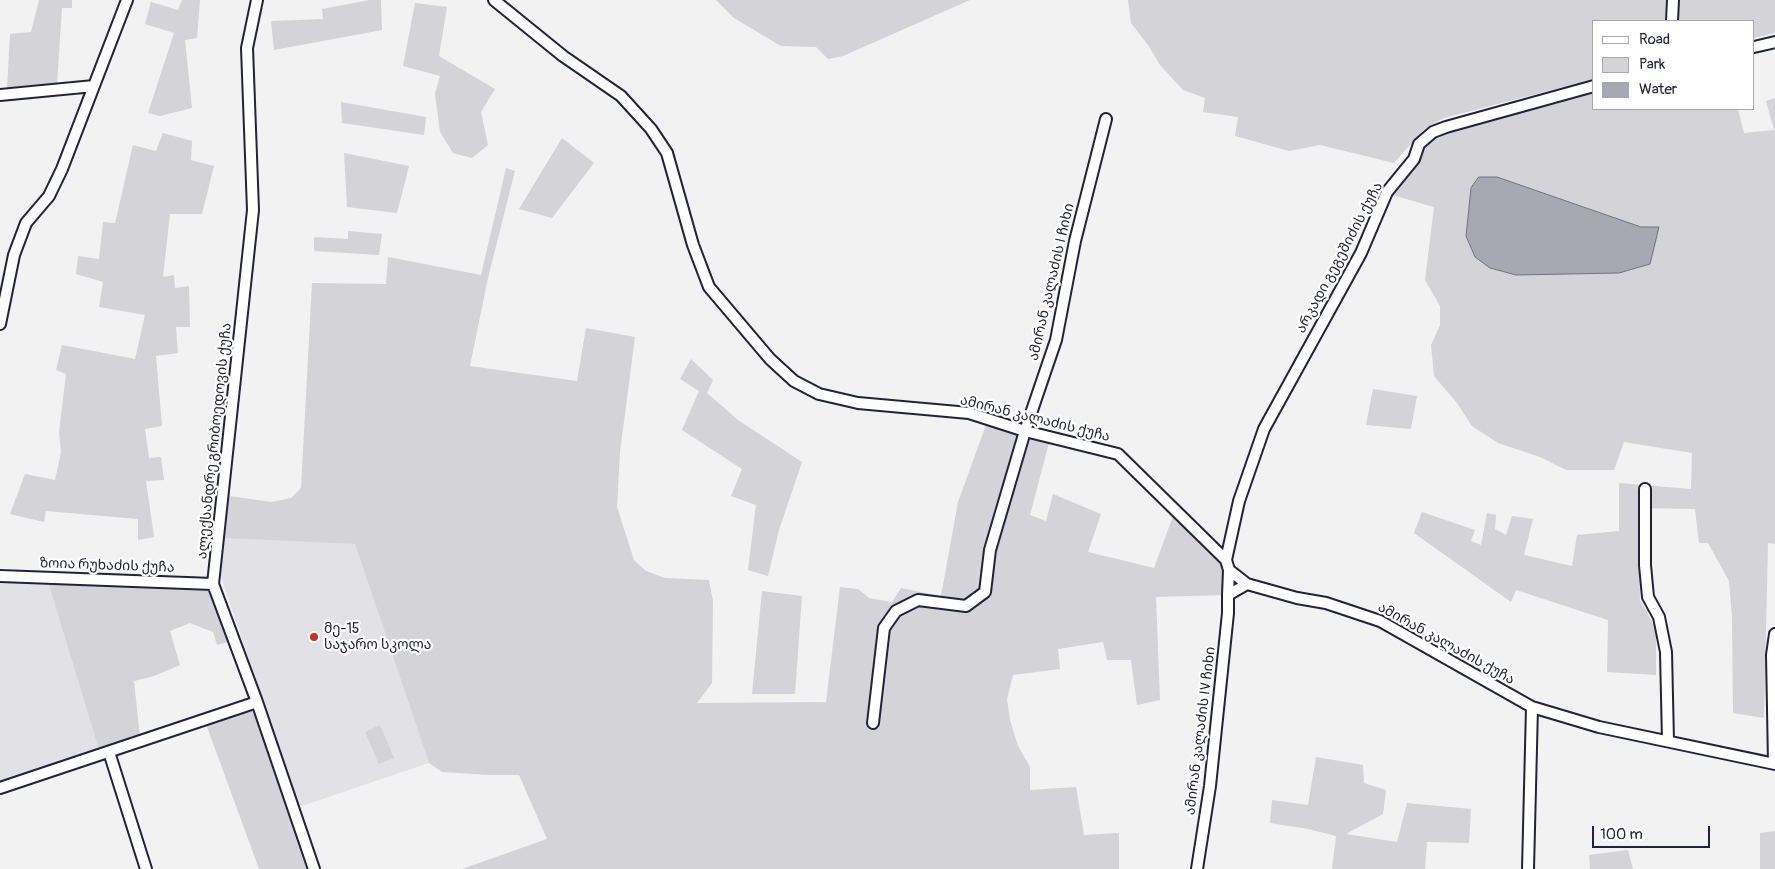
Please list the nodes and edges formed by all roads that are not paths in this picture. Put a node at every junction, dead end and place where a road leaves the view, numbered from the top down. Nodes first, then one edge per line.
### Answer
1 (127, 0) edge
2 (257, 0) edge
3 (494, 0) edge
4 (1673, 0) edge
5 (1672, 20) edge
6 (1775, 42) edge
7 (1755, 47) edge
8 (94, 86) junction
9 (1592, 87) edge
10 (0, 95) edge
11 (1106, 119) dead end
12 (0, 324) edge
13 (1025, 431) junction
14 (1645, 489) dead end
15 (1228, 565) junction
16 (0, 576) edge
17 (214, 584) junction
18 (1247, 584) junction
19 (1228, 595) junction
20 (1775, 634) edge
21 (257, 702) junction
22 (1532, 707) junction
23 (873, 723) dead end
24 (1668, 741) junction
25 (109, 752) junction
26 (1774, 763) edge
27 (0, 788) edge
28 (146, 869) edge
29 (314, 869) edge
30 (1197, 869) edge
31 (1528, 869) edge

1 - 8 street
2 - 17 street, ალექსანდრე გრიბოედოვის ქუჩა
3 - 13 street, ამირან კალაძის ქუჩა
4 - 5 street
6 - 7 street
8 - 10 street
8 - 12 street
9 - 15 street, არკადი გეგეშიძის ქუჩა
11 - 13 street, ამირან კალაძის I ჩიხი
13 - 15 street, ამირან კალაძის ქუჩა
13 - 23 street, ამირან კალაძის I ჩიხი
14 - 24 street
15 - 18 street, ამირან კალაძის ქუჩა
15 - 19 street, ამირან კალაძის IV ჩიხი
16 - 17 street, ზოია რუხაძის ქუჩა
17 - 21 street, ალექსანდრე გრიბოედოვის ქუჩა
18 - 19 street
18 - 22 street, ამირან კალაძის ქუჩა
19 - 30 street, ამირან კალაძის IV ჩიხი
20 - 26 street
21 - 25 street
21 - 29 street, ალექსანდრე გრიბოედოვის ქუჩა
22 - 24 street, ამირან კალაძის ქუჩა
22 - 31 street
24 - 26 street, ამირან კალაძის ქუჩა
25 - 27 street
25 - 28 street

